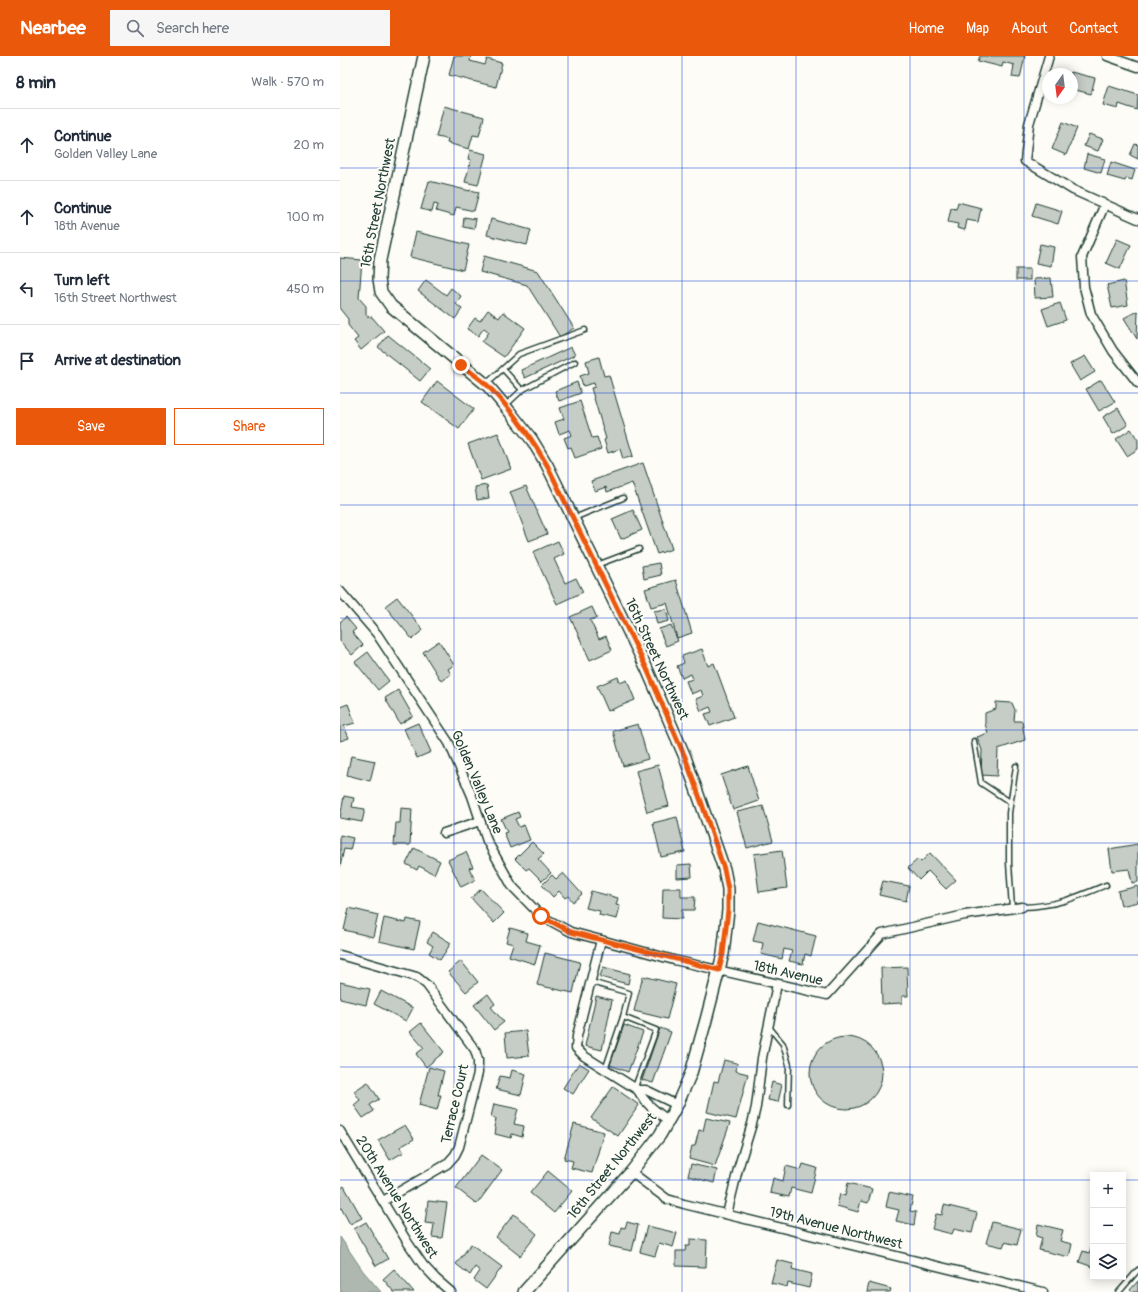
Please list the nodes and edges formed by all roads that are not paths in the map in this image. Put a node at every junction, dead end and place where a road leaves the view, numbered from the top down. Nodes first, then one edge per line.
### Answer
1 (424, 56) edge
2 (1048, 56) edge
3 (1107, 56) edge
4 (1138, 67) edge
5 (1105, 204) junction
6 (1138, 219) edge
7 (585, 330) dead end
8 (575, 362) dead end
9 (503, 369) junction
10 (1138, 383) edge
11 (486, 385) junction
12 (522, 390) junction
13 (505, 405) junction
14 (623, 498) dead end
15 (573, 518) junction
16 (639, 549) dead end
17 (596, 565) junction
18 (340, 591) edge
19 (974, 741) dead end
20 (1016, 766) dead end
21 (1010, 802) junction
22 (480, 821) junction
23 (444, 832) dead end
24 (1106, 885) dead end
25 (1022, 907) joint
26 (1012, 908) junction
27 (571, 932) joint
28 (601, 940) junction
29 (340, 955) edge
30 (719, 970) junction
31 (590, 981) junction
32 (777, 984) junction
33 (623, 1017) junction
34 (769, 1027) junction
35 (605, 1070) junction
36 (636, 1089) junction
37 (677, 1105) junction
38 (788, 1105) dead end
39 (669, 1121) junction
40 (340, 1131) edge
41 (631, 1172) junction
42 (383, 1201) junction
43 (727, 1214) junction
44 (1138, 1270) edge
45 (451, 1292) edge
46 (524, 1292) edge
47 (1043, 1292) edge
48 (1119, 1292) edge

1 - 11 street, 16th Street Northwest
2 - 5 street
3 - 4 street
5 - 6 street
5 - 10 street
7 - 9 lane
8 - 12 lane
9 - 11 lane
9 - 12 lane
11 - 13 street, 16th Street Northwest
12 - 13 lane
13 - 15 street, 16th Street Northwest
14 - 15 lane
15 - 17 street, 16th Street Northwest
16 - 17 lane
17 - 30 street, 16th Street Northwest
18 - 22 street, Golden Valley Lane
19 - 21 lane
20 - 21 lane
21 - 26 lane
22 - 23 street
22 - 27 street, Golden Valley Lane
24 - 25 lane
25 - 26 street, 18th Avenue
26 - 32 street, 18th Avenue
27 - 28 street, 18th Avenue
28 - 30 street, 18th Avenue
28 - 31 street
29 - 42 street, Terrace Court
30 - 32 street, 18th Avenue
30 - 37 street, 16th Street Northwest
31 - 33 lane
31 - 35 street
32 - 34 street
33 - 35 lane
33 - 36 lane
34 - 38 lane
34 - 43 street
35 - 36 street
36 - 37 street
36 - 39 street
37 - 39 street, 16th Street Northwest
39 - 41 street, 16th Street Northwest
40 - 42 street, 20th Avenue Northwest
41 - 43 street, 19th Avenue Northwest
41 - 46 street, 16th Street Northwest
42 - 45 street, 20th Avenue Northwest
43 - 47 street, 19th Avenue Northwest
44 - 48 lane

